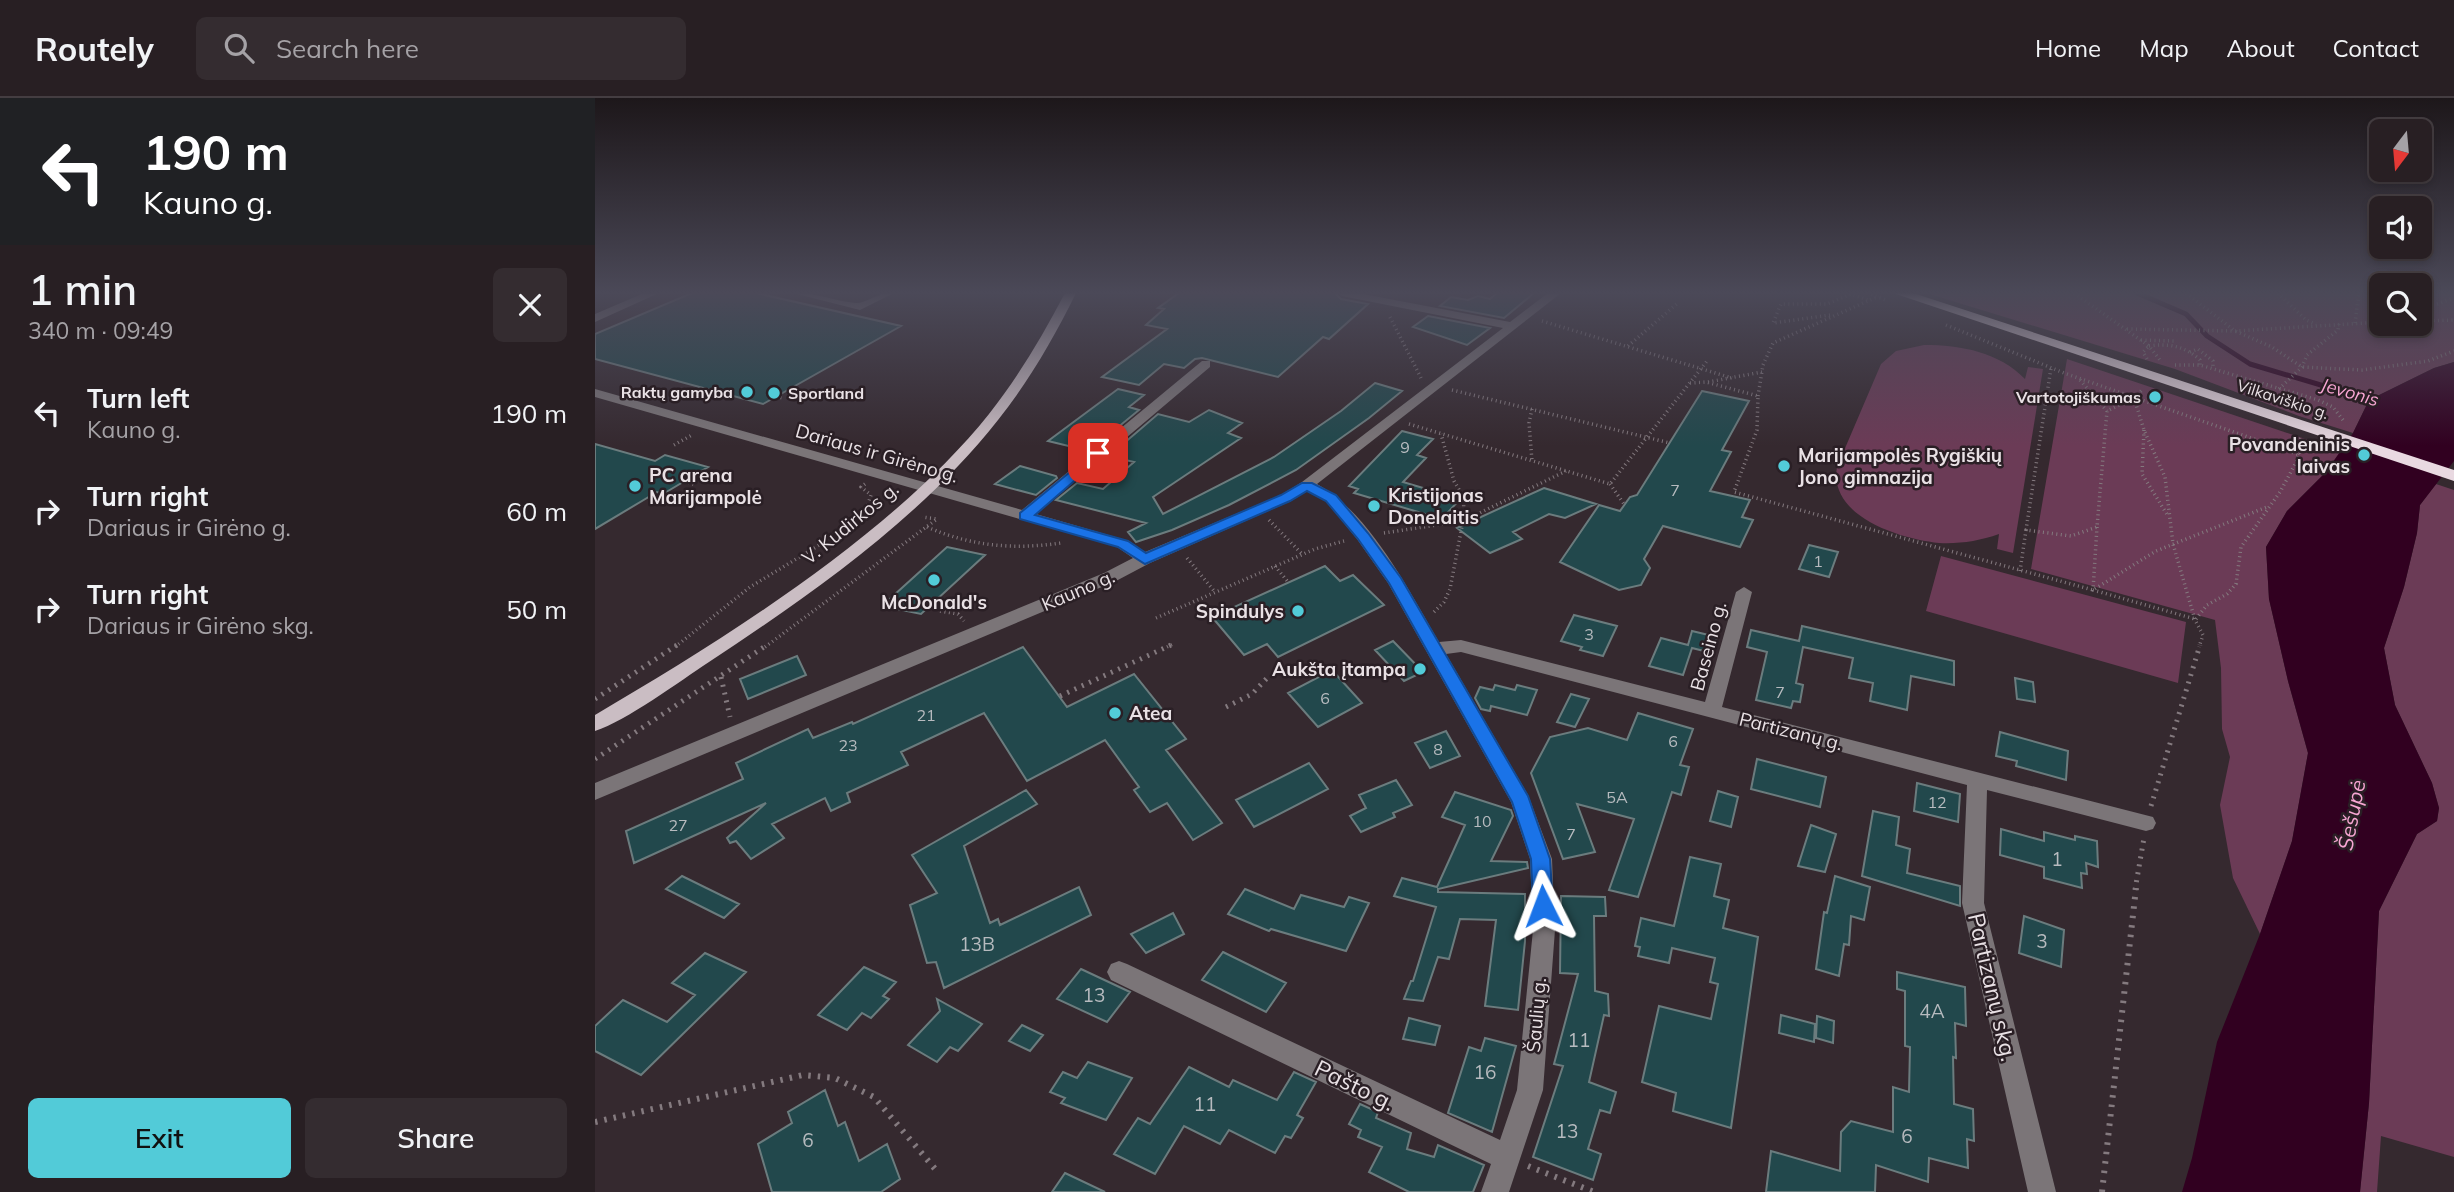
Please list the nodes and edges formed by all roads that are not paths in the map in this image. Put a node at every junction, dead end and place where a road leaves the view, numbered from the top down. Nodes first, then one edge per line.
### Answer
1 (1043, 344) edge
2 (1488, 344) edge
3 (2043, 344) edge
4 (1206, 364) dead end
5 (595, 393) edge
6 (2454, 476) edge
7 (1307, 485) junction
8 (924, 489) junction
9 (1025, 516) junction
10 (1145, 559) junction
11 (1744, 592) dead end
12 (1435, 649) junction
13 (1712, 711) junction
14 (595, 724) edge
15 (1977, 779) junction
16 (595, 792) edge
17 (2146, 823) road end
18 (1119, 972) dead end
19 (1508, 1158) junction
20 (1495, 1192) edge
21 (2042, 1192) edge

1 - 8 main road, V. Kudirkos g.
2 - 7 street, Kauno g.
3 - 6 highway, Vilkaviškio g.
4 - 9 street
5 - 8 street, Dariaus ir Girėno g.
7 - 10 street, Kauno g.
7 - 12 street, Šaulių g.
8 - 9 street, Dariaus ir Girėno g.
8 - 14 main road, V. Kudirkos g.
9 - 10 street, Dariaus ir Girėno g.
10 - 16 street, Kauno g.
11 - 13 street, Baseino g.
12 - 13 street, Partizanų g.
12 - 19 street, Šaulių g.
13 - 15 street, Partizanų g.
15 - 17 street, Partizanų g.
15 - 21 street, Partizanų skg.
18 - 19 street, Pašto g.
19 - 20 street, Šaulių g.

